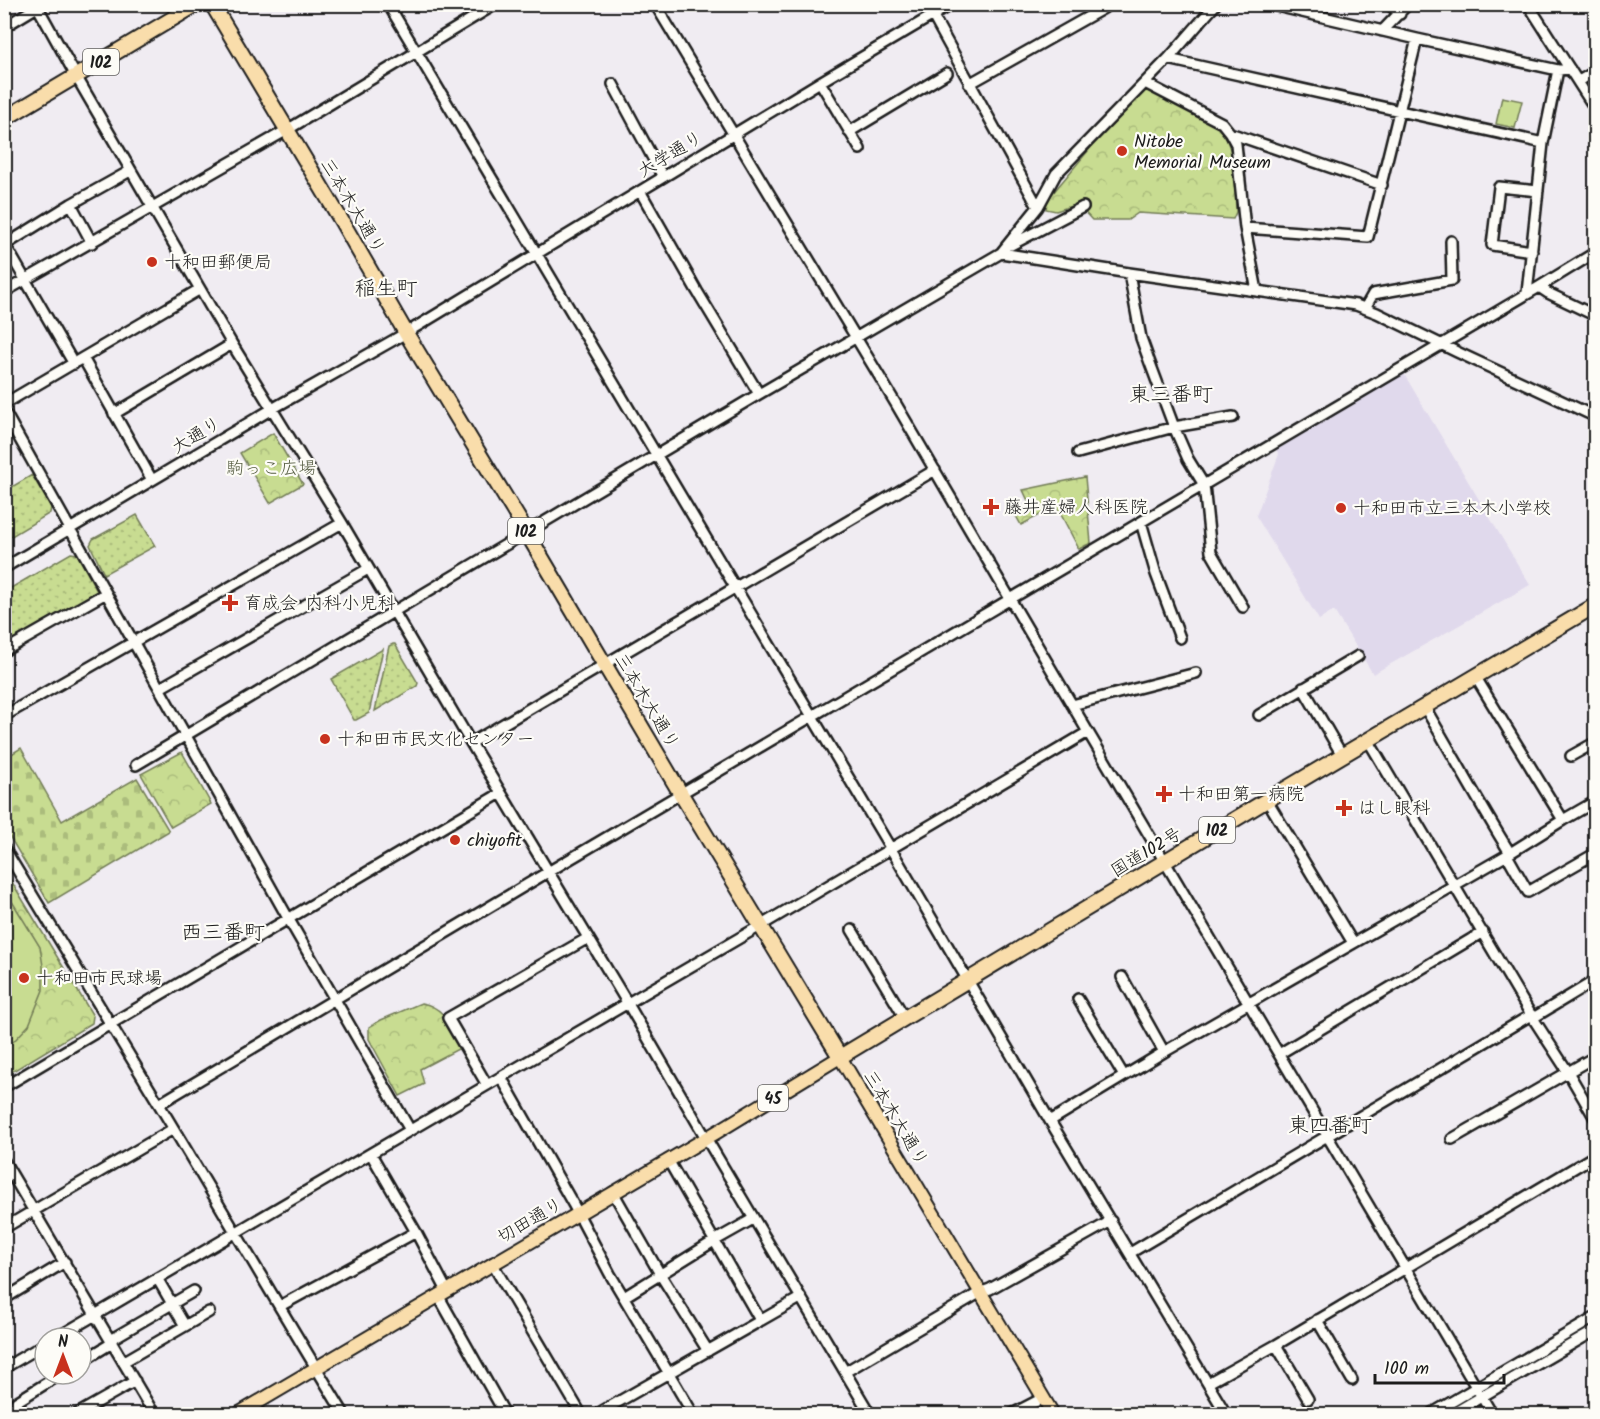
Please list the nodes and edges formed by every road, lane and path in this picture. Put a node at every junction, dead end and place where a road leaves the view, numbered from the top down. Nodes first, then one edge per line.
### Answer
1 (197, 4) edge
2 (212, 4) edge
3 (388, 4) edge
4 (496, 4) edge
5 (655, 4) edge
6 (952, 4) edge
7 (1216, 4) edge
8 (1268, 4) edge
9 (1389, 4) edge
10 (1408, 4) edge
11 (1528, 4) edge
12 (36, 6) edge
13 (1104, 8) dead end
14 (1400, 14) junction
15 (933, 16) junction
16 (4, 27) edge
17 (1382, 32) junction
18 (1417, 39) junction
19 (416, 52) junction
20 (1168, 59) junction
21 (1570, 69) junction
22 (1558, 70) junction
23 (1596, 71) edge
24 (947, 73) dead end
25 (75, 76) junction
26 (1579, 81) junction
27 (820, 82) junction
28 (1145, 83) junction
29 (613, 84) dead end
30 (969, 84) junction
31 (1596, 110) edge
32 (1400, 111) junction
33 (4, 119) edge
34 (287, 130) junction
35 (849, 132) junction
36 (1230, 133) junction
37 (735, 135) junction
38 (1543, 143) junction
39 (860, 149) dead end
40 (130, 171) junction
41 (663, 177) junction
42 (1382, 185) junction
43 (640, 190) junction
44 (1538, 191) junction
45 (71, 204) junction
46 (1038, 207) junction
47 (1083, 207) dead end
48 (152, 208) junction
49 (1245, 228) junction
50 (1451, 241) dead end
51 (92, 243) junction
52 (5, 244) edge
53 (1003, 250) junction
54 (1532, 251) junction
55 (1596, 252) edge
56 (537, 254) junction
57 (1129, 273) junction
58 (26, 280) junction
59 (1539, 287) junction
60 (200, 289) junction
61 (1257, 291) junction
62 (4, 292) edge
63 (1527, 293) junction
64 (1365, 308) junction
65 (1596, 316) edge
66 (406, 333) junction
67 (855, 338) junction
68 (231, 344) junction
69 (1441, 345) junction
70 (83, 358) junction
71 (74, 364) junction
72 (759, 394) junction
73 (4, 404) edge
74 (272, 409) junction
75 (4, 411) edge
76 (114, 414) junction
77 (1233, 417) dead end
78 (1596, 417) edge
79 (1174, 427) junction
80 (1078, 453) dead end
81 (656, 456) junction
82 (935, 470) junction
83 (152, 480) junction
84 (1204, 485) junction
85 (1141, 522) junction
86 (342, 523) junction
87 (71, 528) junction
88 (527, 532) junction
89 (4, 568) edge
90 (368, 569) junction
91 (734, 587) junction
92 (106, 593) junction
93 (1010, 599) junction
94 (1596, 605) edge
95 (1243, 607) dead end
96 (394, 611) junction
97 (1180, 638) dead end
98 (134, 642) junction
99 (4, 651) edge
100 (1358, 656) dead end
101 (604, 664) junction
102 (1196, 673) dead end
103 (1475, 676) junction
104 (160, 688) junction
105 (1303, 688) junction
106 (1072, 705) junction
107 (1424, 706) junction
108 (1258, 715) dead end
109 (4, 716) edge
110 (812, 718) junction
111 (1088, 732) junction
112 (187, 735) junction
113 (1368, 740) junction
114 (1596, 742) edge
115 (471, 743) junction
116 (1342, 755) junction
117 (1571, 756) dead end
118 (136, 765) dead end
119 (501, 793) junction
120 (681, 794) junction
121 (1268, 800) junction
122 (1593, 802) edge
123 (1596, 814) edge
124 (1563, 820) junction
125 (4, 848) edge
126 (891, 849) junction
127 (1508, 854) junction
128 (1591, 856) dead end
129 (1165, 861) junction
130 (548, 872) junction
131 (1455, 884) junction
132 (288, 918) junction
133 (760, 926) junction
134 (852, 930) dead end
135 (1483, 932) junction
136 (588, 938) junction
137 (1353, 943) junction
138 (1122, 977) dead end
139 (968, 980) junction
140 (1596, 980) edge
141 (1077, 999) dead end
142 (335, 1000) junction
143 (628, 1004) junction
144 (1250, 1004) junction
145 (1532, 1016) junction
146 (905, 1018) junction
147 (111, 1025) junction
148 (1164, 1052) junction
149 (1279, 1054) junction
150 (1596, 1056) edge
151 (840, 1057) junction
152 (1568, 1072) junction
153 (1124, 1076) junction
154 (501, 1077) junction
155 (487, 1085) junction
156 (4, 1087) edge
157 (159, 1104) junction
158 (1596, 1120) edge
159 (1050, 1121) junction
160 (173, 1129) junction
161 (410, 1130) junction
162 (1327, 1136) junction
163 (706, 1138) junction
164 (1452, 1139) dead end
165 (371, 1154) junction
166 (1596, 1155) edge
167 (668, 1160) junction
168 (4, 1161) edge
169 (613, 1192) junction
170 (34, 1211) junction
171 (578, 1213) junction
172 (753, 1219) junction
173 (1111, 1221) junction
174 (4, 1228) edge
175 (416, 1232) junction
176 (237, 1233) junction
177 (714, 1241) junction
178 (1130, 1253) junction
179 (65, 1262) junction
180 (492, 1263) junction
181 (1406, 1267) junction
182 (660, 1274) junction
183 (157, 1278) junction
184 (194, 1291) dead end
185 (979, 1293) junction
186 (443, 1294) junction
187 (624, 1297) junction
188 (800, 1298) junction
189 (4, 1299) edge
190 (172, 1304) junction
191 (280, 1306) junction
192 (209, 1311) dead end
193 (95, 1315) junction
194 (1596, 1317) edge
195 (760, 1320) junction
196 (1317, 1320) junction
197 (76, 1326) edge
198 (185, 1326) junction
199 (1596, 1330) edge
200 (111, 1342) junction
201 (1276, 1345) junction
202 (33, 1351) edge
203 (708, 1351) junction
204 (93, 1354) edge
205 (123, 1362) junction
206 (4, 1368) edge
207 (317, 1369) junction
208 (669, 1372) junction
209 (845, 1372) junction
210 (1352, 1380) dead end
211 (135, 1381) junction
212 (1208, 1383) junction
213 (42, 1386) edge
214 (1477, 1388) junction
215 (1482, 1397) junction
216 (1043, 1398) junction
217 (1308, 1399) dead end
218 (16, 1402) dead end
219 (868, 1411) edge
220 (78, 1414) edge
221 (154, 1414) edge
222 (238, 1414) edge
223 (344, 1414) edge
224 (505, 1414) edge
225 (581, 1414) edge
226 (597, 1414) edge
227 (693, 1414) edge
228 (855, 1414) edge
229 (1012, 1414) edge
230 (1053, 1414) edge
231 (1226, 1414) edge
232 (1431, 1414) edge
233 (1452, 1414) edge
234 (1492, 1414) edge

1 - 25 highway, 102
2 - 34 highway, 三本木大通り / 102
3 - 19 street
4 - 19 street
5 - 37 street
6 - 15 street, 大学通り
7 - 20 street
8 - 17 street
9 - 14 street
10 - 14 street
11 - 21 street
12 - 16 street
12 - 25 street
13 - 30 street
14 - 17 street
15 - 27 street, 大学通り
15 - 30 street
17 - 18 street
18 - 22 street
18 - 32 street
19 - 34 street
19 - 56 street
20 - 28 street
20 - 32 street
21 - 22 street
21 - 26 street
22 - 38 street
23 - 26 street
24 - 35 street
25 - 33 highway, 102
25 - 40 street
26 - 31 street
27 - 35 street
27 - 37 street, 大学通り
28 - 36 street
28 - 46 street
29 - 41 street
30 - 46 street
32 - 38 street
32 - 42 street
34 - 48 street
34 - 66 highway, 三本木大通り / 102
35 - 39 street
36 - 42 street
36 - 49 street
37 - 41 street, 大学通り
37 - 67 street
38 - 44 street
40 - 45 street
40 - 48 street
41 - 43 street, 大学通り
42 - 49 street
43 - 56 street, 大学通り
43 - 72 street
44 - 54 street
44 - 54 street
45 - 51 street
45 - 52 street
46 - 53 street
47 - 53 street
48 - 51 street
48 - 60 street
49 - 61 street
50 - 64 street
51 - 58 street
52 - 58 street
53 - 57 street
53 - 67 street
54 - 63 street
55 - 59 street
56 - 66 street, 大学通り
56 - 81 street
57 - 61 street
57 - 79 street
58 - 62 street
58 - 71 street
59 - 63 street
59 - 65 street
60 - 68 street
60 - 70 street
61 - 64 street
63 - 69 street
64 - 69 street
66 - 74 street, 大通り
66 - 88 highway, 三本木大通り / 102
67 - 72 street
67 - 82 street
68 - 74 street
68 - 76 street
69 - 78 street
69 - 84 street
70 - 71 street
70 - 76 street
71 - 73 street
72 - 81 street
74 - 83 street, 大通り
74 - 86 street
75 - 87 street
76 - 83 street
77 - 79 street
79 - 80 street
79 - 84 street
81 - 88 street
81 - 91 street
82 - 91 street
82 - 93 street
83 - 87 street, 大通り
84 - 85 street
84 - 95 street
85 - 93 street
85 - 97 street
86 - 90 street
86 - 98 street
87 - 89 street, 大通り
87 - 92 street
88 - 96 street
88 - 101 highway, 三本木大通り / 102
90 - 96 street
90 - 104 street
91 - 101 street
91 - 110 street
92 - 98 street
92 - 99 street
93 - 106 street
93 - 110 street
94 - 103 highway, 国道102号 / 102
96 - 112 street
96 - 115 street
98 - 104 street
98 - 109 street
100 - 105 street
101 - 115 street
101 - 120 highway, 三本木大通り / 102
102 - 106 street
103 - 107 highway, 国道102号 / 102
103 - 124 street
104 - 112 street
105 - 108 street
105 - 116 street
106 - 111 street
107 - 113 highway, 国道102号 / 102
107 - 127 street
110 - 120 street
110 - 126 street
111 - 126 street
111 - 129 street
112 - 118 street
112 - 132 street
113 - 116 highway, 国道102号 / 102
113 - 131 street
114 - 117 street
115 - 119 street
116 - 121 highway, 国道102号 / 102
119 - 130 street
119 - 132 street
120 - 130 street
120 - 133 highway, 三本木大通り / 102
121 - 129 highway, 国道102号 / 102
121 - 137 street
122 - 123 street
122 - 124 street
124 - 127 street
125 - 147 street
126 - 133 street
126 - 139 street
127 - 128 street
127 - 131 street
129 - 139 highway, 国道102号 / 102
129 - 144 street
130 - 136 street
130 - 142 street
131 - 135 street
131 - 137 street
132 - 142 street
132 - 147 street
133 - 143 street
133 - 151 highway, 三本木大通り / 102
134 - 146 street
135 - 145 street
135 - 149 street
136 - 143 street
136 - 155 street
137 - 144 street
138 - 148 street
139 - 146 highway, 国道102号 / 102
139 - 159 street
140 - 145 street
141 - 153 street
142 - 157 street
142 - 161 street
143 - 154 street
143 - 163 street
144 - 148 street
144 - 149 street
145 - 152 street
145 - 162 street
146 - 151 highway, 国道102号 / 102
147 - 156 street
147 - 157 street
148 - 153 street
149 - 162 street
150 - 152 street
151 - 163 main road, 切田通り / 45
151 - 185 main road, 三本木大通り
152 - 158 street
152 - 164 street
153 - 159 street
154 - 155 street
154 - 171 street
155 - 161 street
157 - 160 street
159 - 173 street
160 - 170 street
160 - 176 street
161 - 165 street
162 - 178 street
162 - 181 street
163 - 167 main road, 切田通り / 45
163 - 172 street
165 - 175 street
165 - 176 street
166 - 181 street
167 - 169 main road, 切田通り / 45
167 - 177 street
168 - 170 street
169 - 171 main road, 切田通り / 45
169 - 182 street
170 - 174 street
170 - 179 street
171 - 180 main road, 切田通り / 45
171 - 187 street
172 - 177 street
172 - 188 street
173 - 178 street
173 - 185 street
175 - 186 street
175 - 191 street
176 - 183 street
176 - 191 street
177 - 182 street
177 - 195 street
178 - 212 street
179 - 189 street
179 - 193 street
180 - 186 main road, 切田通り / 45
180 - 225 street
181 - 196 street
181 - 214 street
182 - 187 street
182 - 203 street
183 - 190 street
183 - 193 street
184 - 190 street
185 - 209 street
185 - 216 main road, 三本木大通り
186 - 207 main road, 切田通り / 45
186 - 224 street
187 - 208 street
188 - 195 street
188 - 209 street
190 - 198 street
190 - 200 street
191 - 207 street
192 - 198 street
193 - 197 street
193 - 200 street
194 - 214 street
195 - 203 street
196 - 201 street
196 - 210 street
198 - 205 street
199 - 215 street
200 - 204 street
200 - 205 street
201 - 212 street
201 - 217 street
202 - 206 street
203 - 208 street
205 - 211 street
207 - 222 main road, 切田通り / 45
207 - 223 street
208 - 226 street
208 - 227 street
209 - 219 street
211 - 220 street
211 - 221 street
212 - 231 street
213 - 218 street
214 - 215 street
214 - 232 street
215 - 233 street
215 - 234 street
216 - 229 street
216 - 230 main road, 三本木大通り
219 - 228 street

